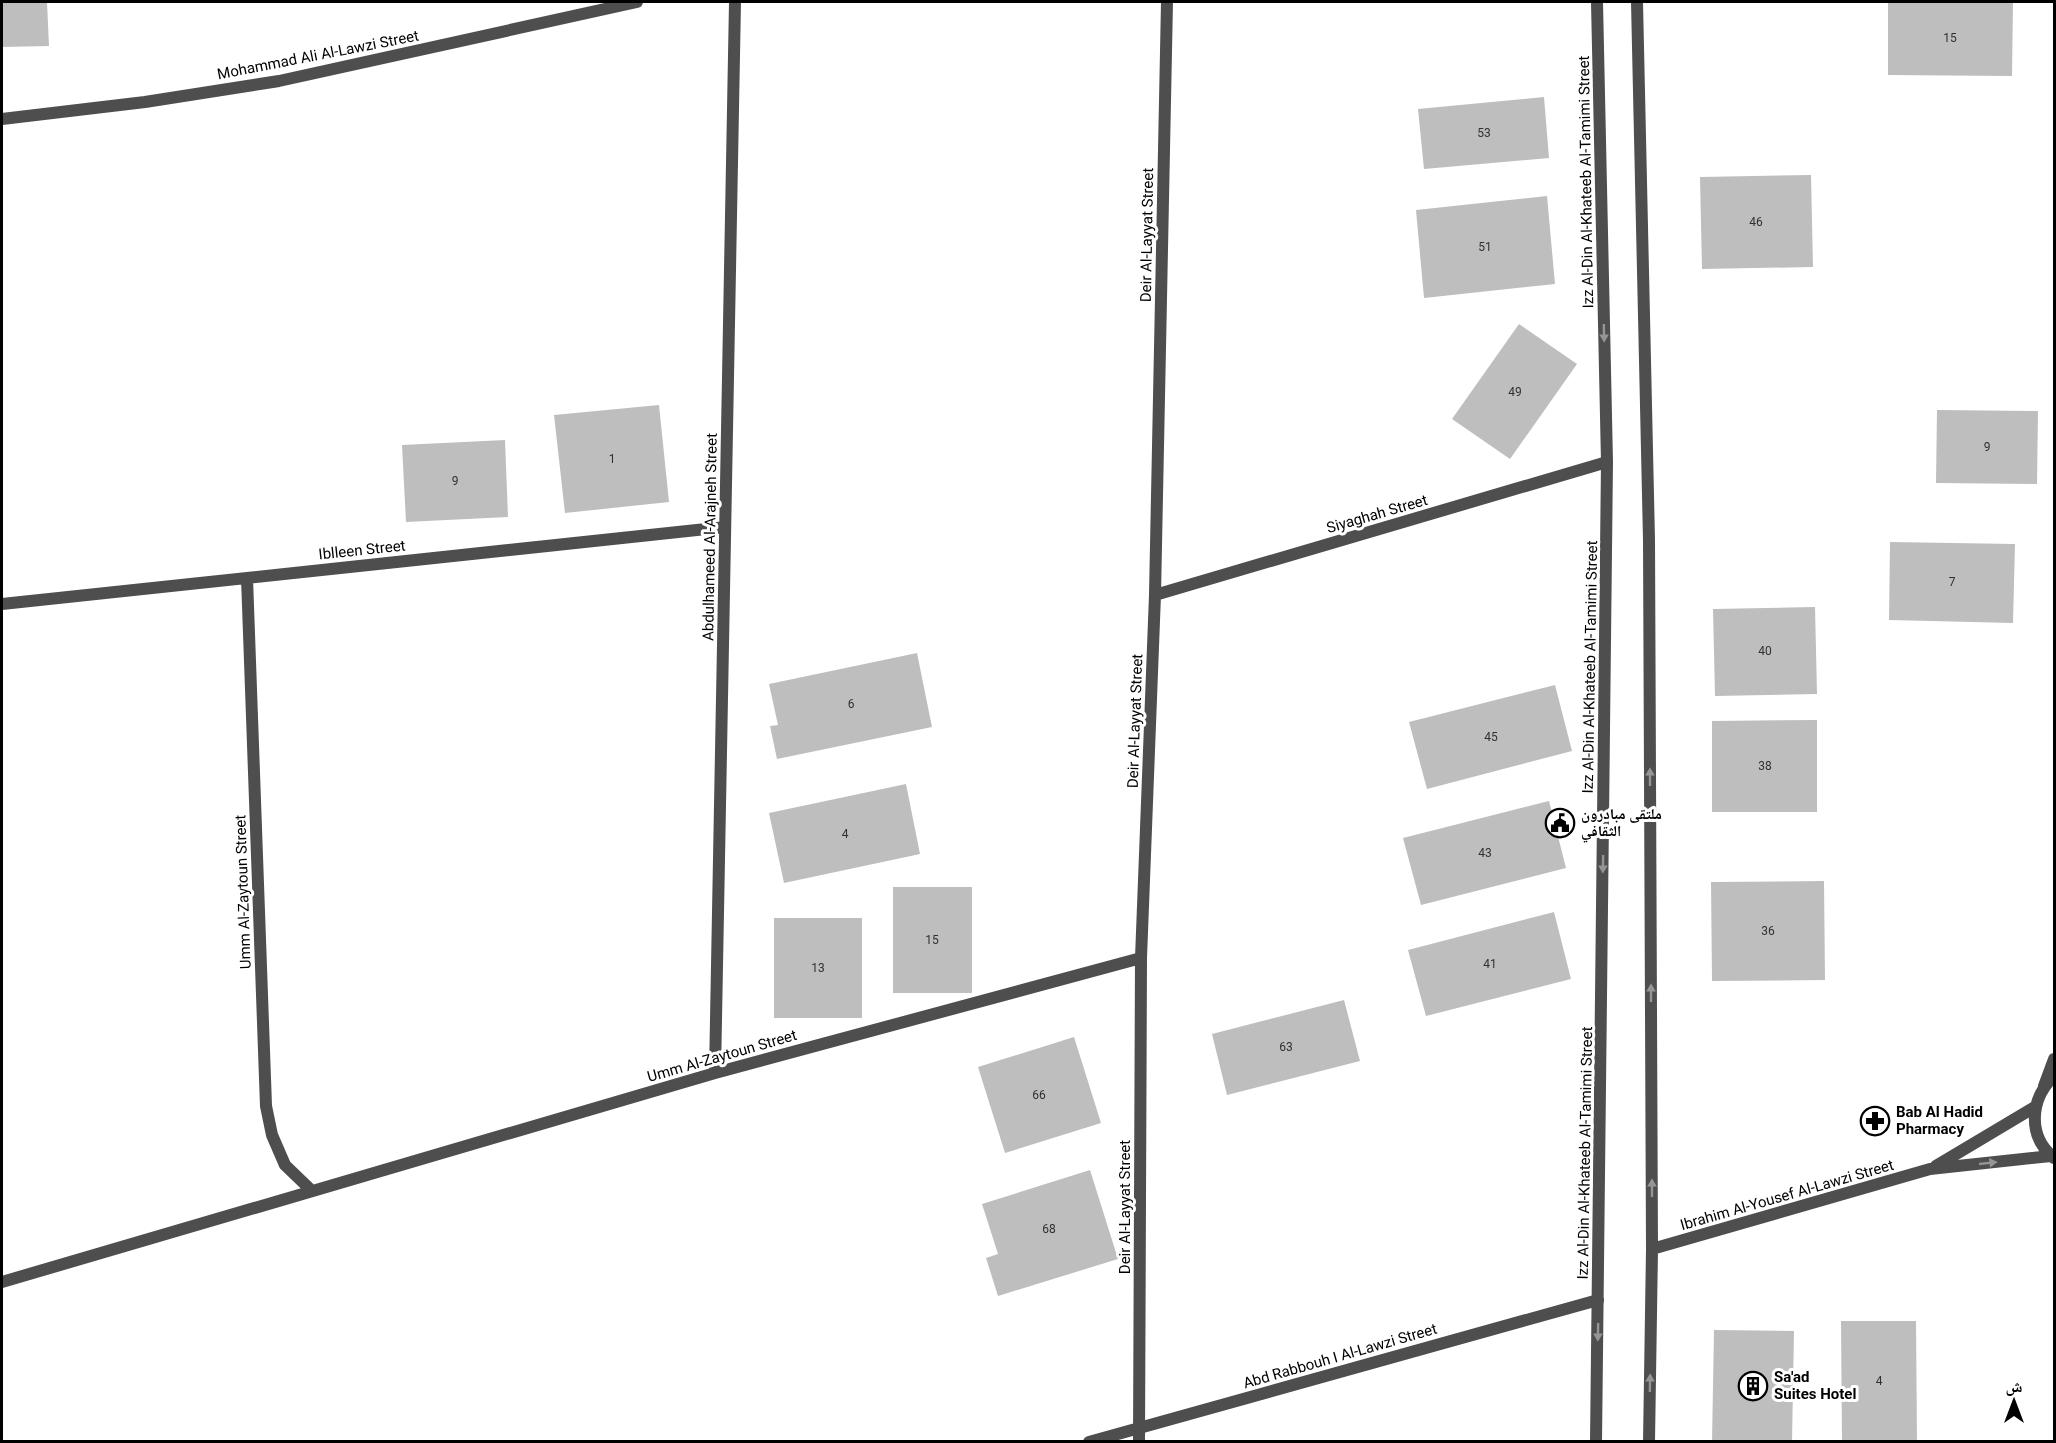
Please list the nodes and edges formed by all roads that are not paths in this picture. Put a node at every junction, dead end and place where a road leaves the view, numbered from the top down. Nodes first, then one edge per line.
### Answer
1 (637, 2) edge
2 (735, 2) edge
3 (1167, 2) edge
4 (1597, 2) edge
5 (1637, 2) edge
6 (2, 120) edge
7 (1607, 462) junction
8 (725, 527) junction
9 (247, 578) junction
10 (1155, 595) junction
11 (2, 604) edge
12 (1142, 958) junction
13 (2055, 1059) edge
14 (715, 1072) junction
15 (2055, 1076) edge
16 (2044, 1086) junction
17 (2036, 1107) junction
18 (2053, 1157) edge
19 (1930, 1169) junction
20 (312, 1191) junction
21 (1652, 1249) junction
22 (2, 1282) edge
23 (1598, 1300) junction
24 (1140, 1427) junction
25 (1089, 1442) edge
26 (1139, 1442) edge
27 (1596, 1442) edge
28 (1649, 1442) edge

1 - 6 street, Mohammad Ali Al-Lawzi Street
2 - 8 street, Abdulhameed Al-Arajneh Street
3 - 10 street, Deir Al-Layyat Street
4 -> 7 street, Izz Al-Din Al-Khateeb Al-Tamimi Street
21 -> 5 street
7 - 10 street, Siyaghah Street
7 -> 23 street, Izz Al-Din Al-Khateeb Al-Tamimi Street
8 - 9 street, Iblleen Street
8 - 14 street, Abdulhameed Al-Arajneh Street
9 - 11 street, Iblleen Street
9 - 20 street, Umm Al-Zaytoun Street
10 - 12 street, Deir Al-Layyat Street
12 - 14 street, Umm Al-Zaytoun Street
12 - 24 street, Deir Al-Layyat Street
13 - 16 street
14 - 20 street, Umm Al-Zaytoun Street
15 - 16 street
16 - 17 street
17 - 18 street
17 - 19 street, Ibrahim Al-Yousef Al-Lawzi Street
19 -> 18 street, Ibrahim Al-Yousef Al-Lawzi Street
19 - 21 street, Ibrahim Al-Yousef Al-Lawzi Street
20 - 22 street, Umm Al-Zaytoun Street
28 -> 21 street
23 - 24 street, Abd Rabbouh I Al-Lawzi Street
23 -> 27 street, Izz Al-Din Al-Khateeb Al-Tamimi Street
24 - 25 street, Abd Rabbouh I Al-Lawzi Street
24 - 26 street, Deir Al-Layyat Street

